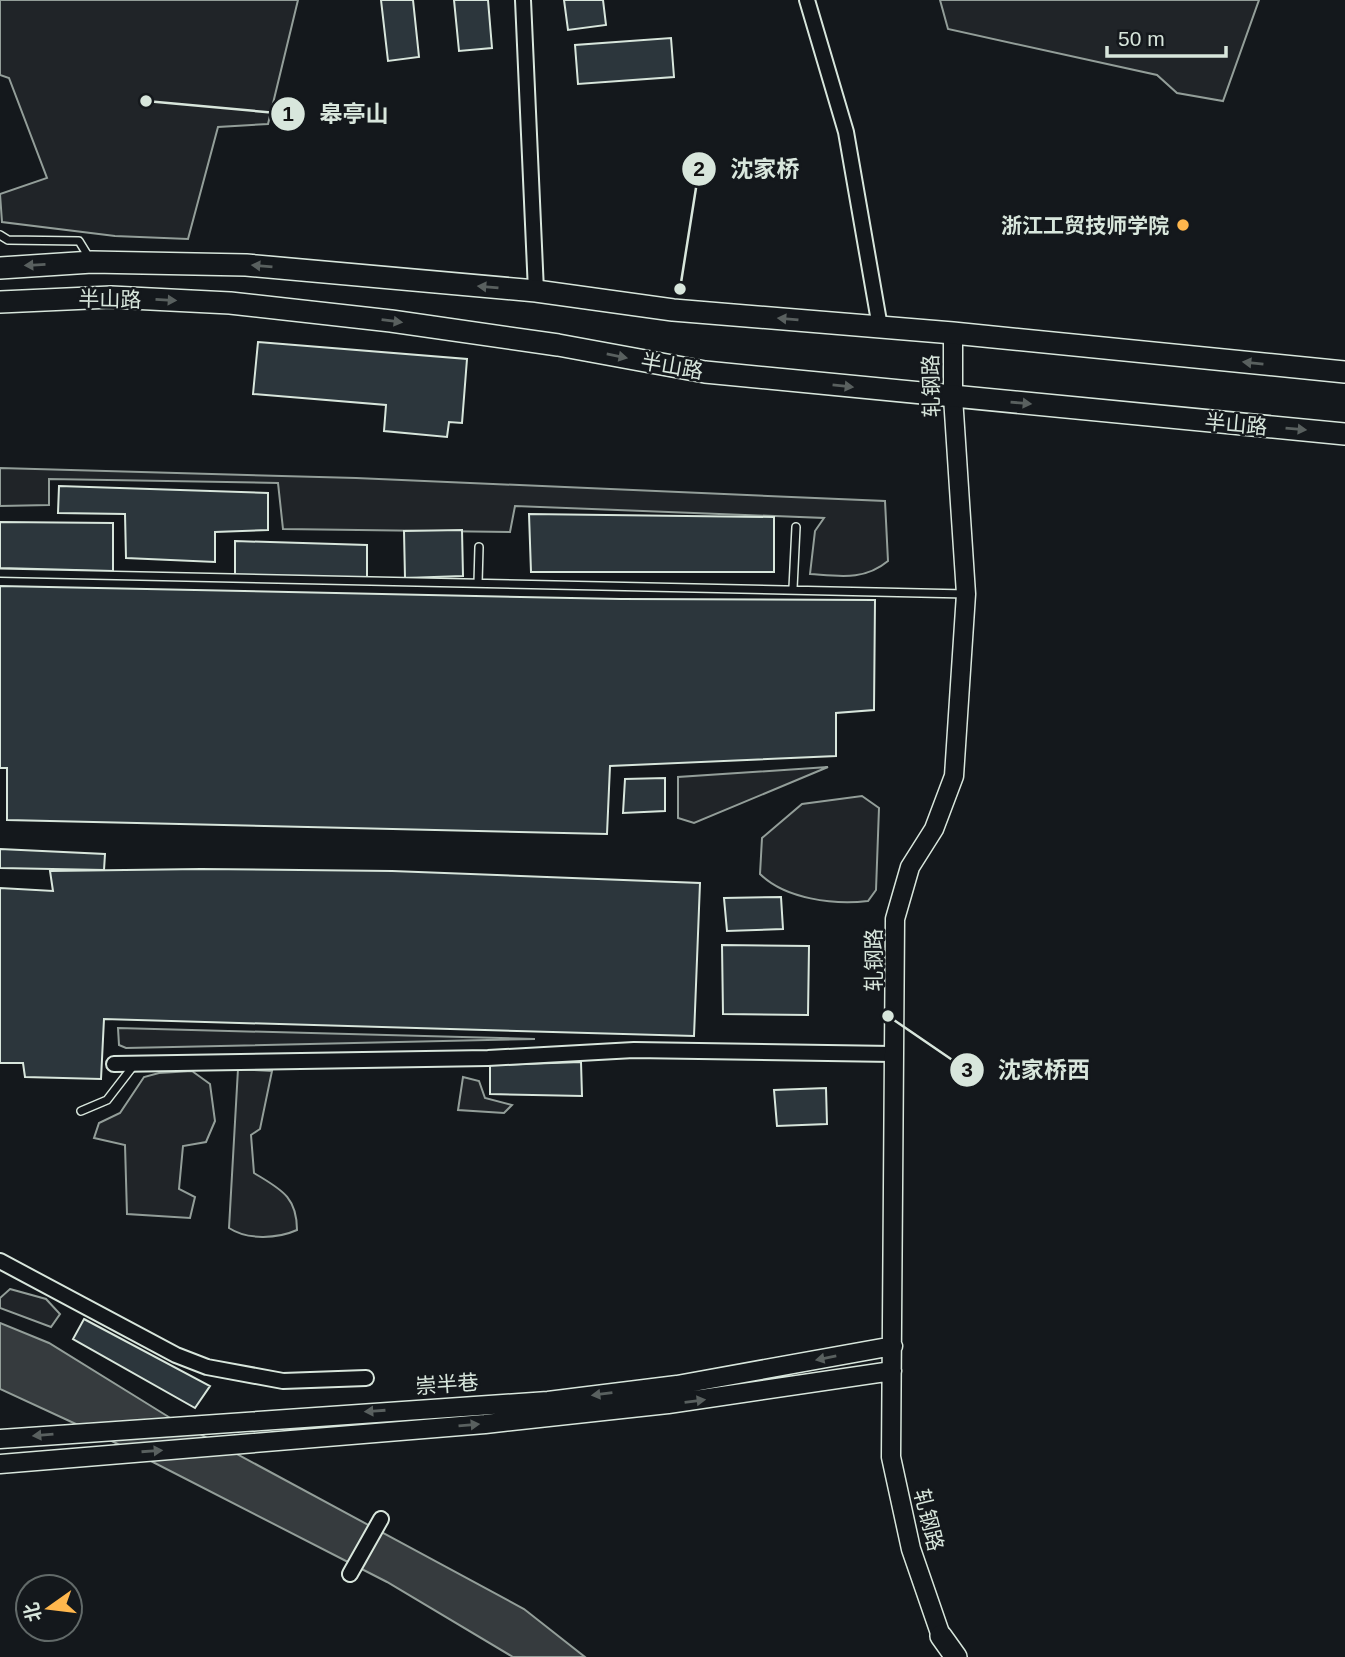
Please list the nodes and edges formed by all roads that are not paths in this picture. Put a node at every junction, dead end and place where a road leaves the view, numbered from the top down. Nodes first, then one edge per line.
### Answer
1 (523, 0) edge
2 (807, 0) edge
3 (0, 235) edge
4 (92, 262) junction
5 (0, 268) edge
6 (536, 291) junction
7 (0, 302) edge
8 (880, 327) junction
9 (953, 332) junction
10 (1345, 372) edge
11 (953, 397) junction
12 (1345, 434) edge
13 (796, 527) dead end
14 (479, 547) dead end
15 (0, 573) edge
16 (478, 583) junction
17 (793, 588) junction
18 (966, 594) junction
19 (893, 1054) junction
20 (114, 1064) dead end
21 (134, 1065) junction
22 (81, 1111) dead end
23 (0, 1261) edge
24 (893, 1346) junction
25 (891, 1371) junction
26 (366, 1377) dead end
27 (0, 1439) edge
28 (0, 1464) edge
29 (381, 1519) dead end
30 (350, 1574) dead end
31 (941, 1636) joint
32 (954, 1657) edge

1 - 6 street
2 - 8 street
3 - 4 lane
4 -> 5 main road, 半山路
6 -> 4 main road, 半山路
8 -> 6 main road, 半山路
7 -> 11 main road, 半山路
8 - 9 main road, 半山路
10 -> 9 main road, 半山路
9 - 11 street, 轧钢路
11 -> 12 main road, 半山路
11 - 18 street, 轧钢路
13 - 17 lane
14 - 16 lane
15 - 16 lane
16 - 17 lane
17 - 18 lane
18 - 19 street, 轧钢路
19 - 21 street
19 - 24 street, 轧钢路
20 - 21 street
21 - 22 lane
23 - 26 street
24 - 25 street, 轧钢路
24 -> 27 street, 崇半巷
28 -> 25 street, 崇半巷
25 - 31 street, 轧钢路
29 - 30 street
31 - 32 main road

